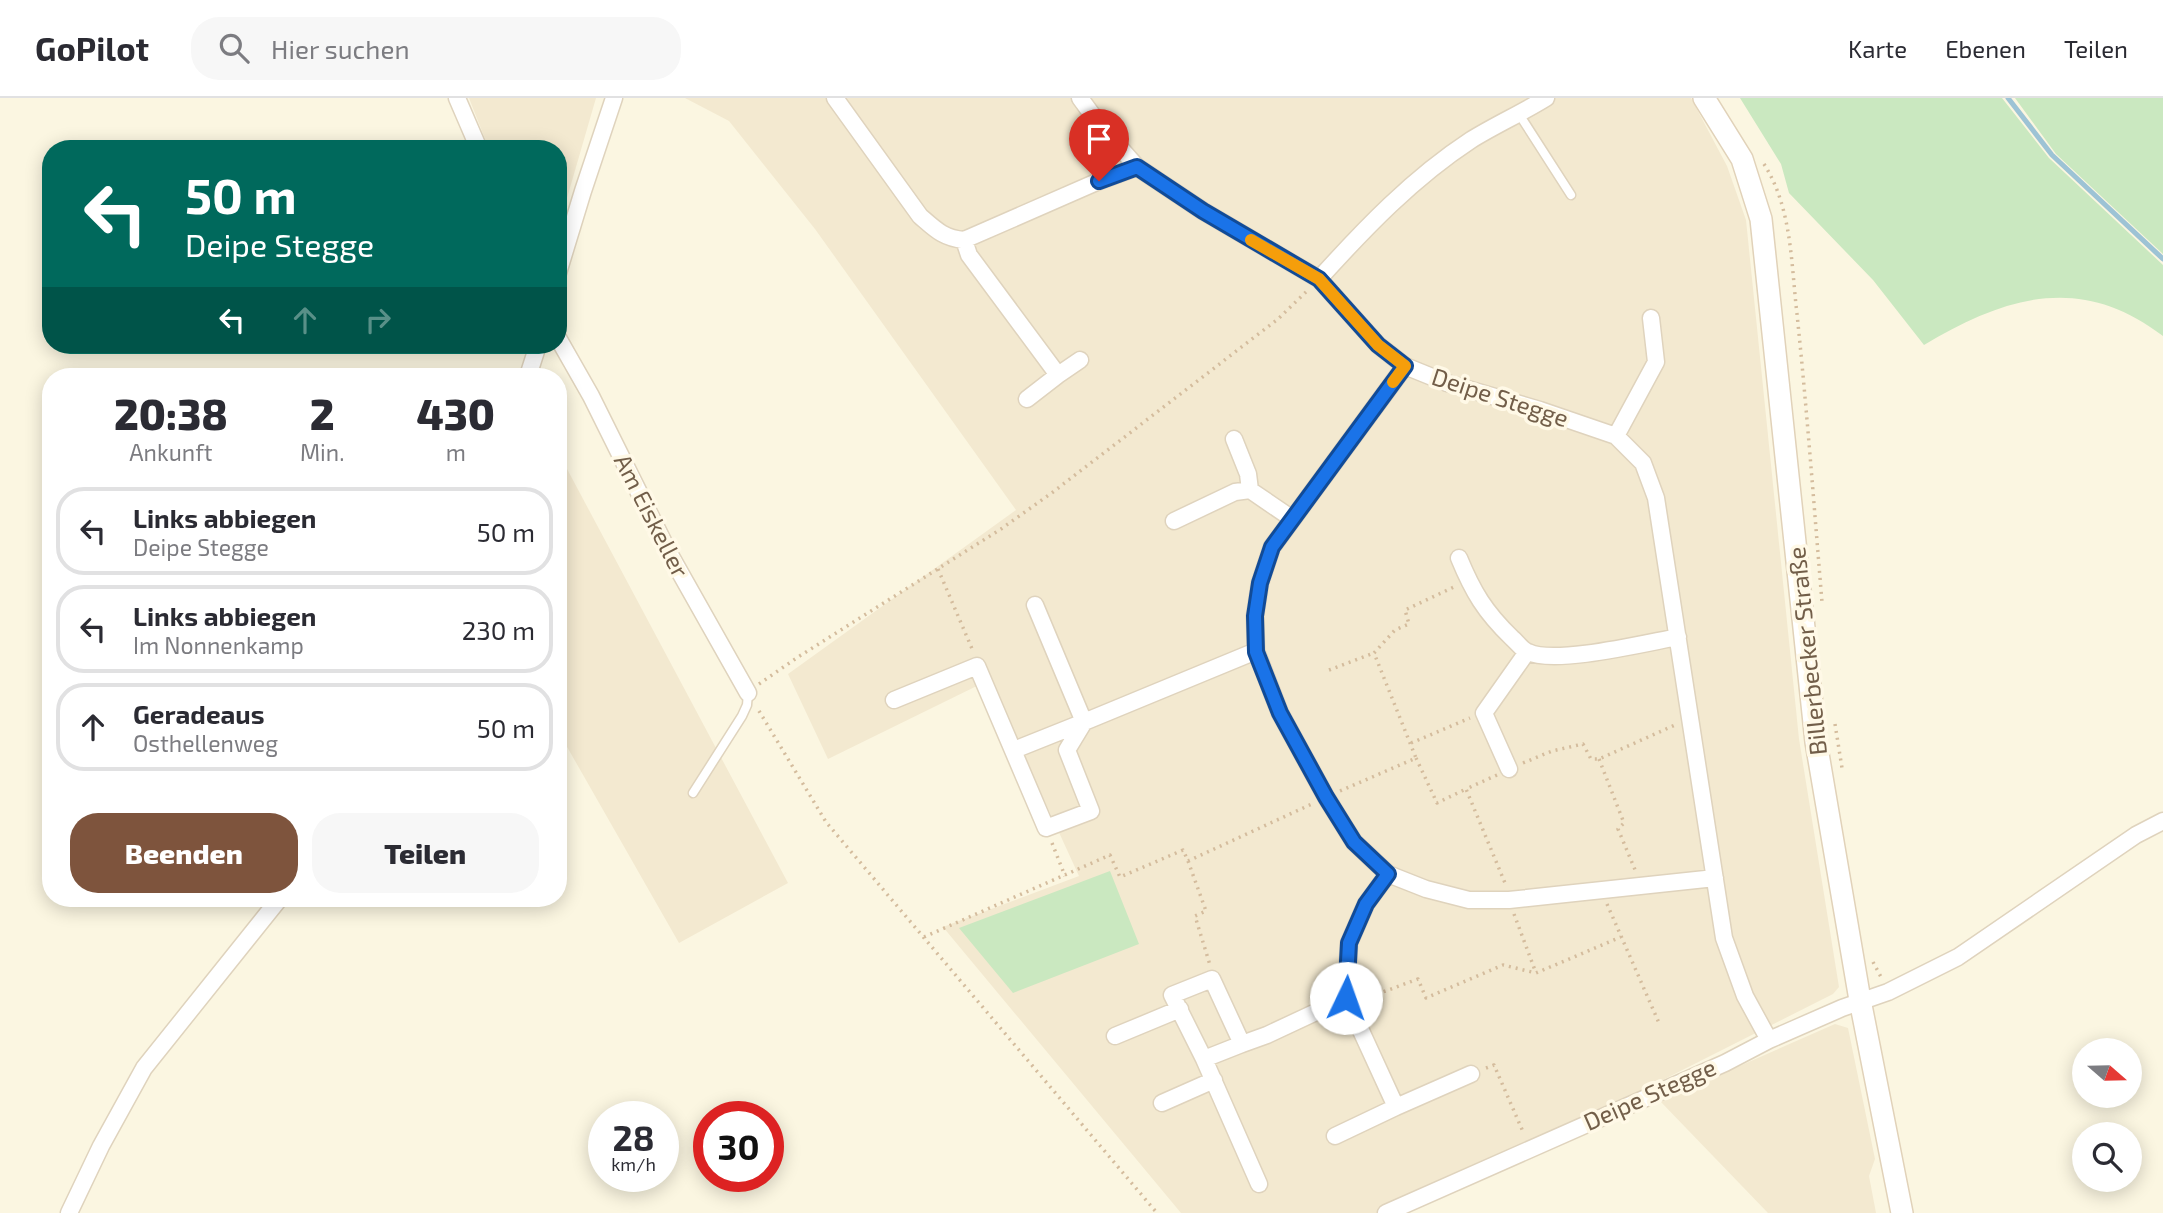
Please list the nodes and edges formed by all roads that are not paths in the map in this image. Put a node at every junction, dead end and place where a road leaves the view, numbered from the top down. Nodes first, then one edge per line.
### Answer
1 (457, 98) edge
2 (614, 98) edge
3 (835, 98) edge
4 (1080, 98) edge
5 (1546, 98) edge
6 (1704, 98) edge
7 (1519, 114) junction
8 (475, 140) edge
9 (1137, 167) junction
10 (1571, 195) dead end
11 (964, 240) junction
12 (567, 243) edge
13 (1319, 279) junction
14 (1651, 318) dead end
15 (567, 354) edge
16 (1080, 360) dead end
17 (1405, 366) junction
18 (1058, 376) junction
19 (1027, 399) dead end
20 (1616, 436) junction
21 (1234, 439) dead end
22 (1250, 490) junction
23 (1292, 518) junction
24 (1174, 522) dead end
25 (1459, 558) dead end
26 (1035, 605) dead end
27 (1678, 638) junction
28 (1256, 652) junction
29 (1527, 652) junction
30 (748, 693) joint
31 (894, 700) dead end
32 (1084, 722) junction
33 (1014, 750) junction
34 (1509, 769) road end
35 (693, 793) dead end
36 (2163, 821) edge
37 (1388, 874) junction
38 (1715, 878) junction
39 (273, 907) edge
40 (1346, 998) junction
41 (1860, 1000) junction
42 (1180, 1009) junction
43 (1115, 1035) dead end
44 (1769, 1040) junction
45 (1242, 1044) junction
46 (1204, 1059) junction
47 (1471, 1074) road end
48 (1214, 1080) junction
49 (1162, 1103) dead end
50 (1396, 1107) junction
51 (1335, 1136) dead end
52 (1259, 1184) dead end
53 (69, 1213) edge
54 (1386, 1213) edge
55 (1902, 1213) edge

1 - 8 street
2 - 12 street
3 - 11 street
4 - 9 street
5 - 7 street
6 - 41 main road, Billerbecker Straße
7 - 10 lane
7 - 13 street
9 - 11 street
9 - 13 street
11 - 18 street
13 - 17 street
14 - 20 street
15 - 30 street, Am Eiskeller
16 - 18 street
17 - 20 street, Deipe Stegge
17 - 23 street, Deipe Stegge
18 - 19 street
20 - 27 street, Deipe Stegge
21 - 22 street
22 - 23 street
22 - 24 street
23 - 28 street, Deipe Stegge
25 - 29 street
26 - 32 street
27 - 29 street
27 - 38 street, Deipe Stegge
28 - 32 street
28 - 37 street, Deipe Stegge
29 - 34 street
30 - 35 lane
31 - 33 street
32 - 33 street
32 - 33 street
36 - 41 street, Deipe Stegge
37 - 38 street, Deipe Stegge
37 - 40 street
38 - 44 street, Deipe Stegge
39 - 53 street
40 - 45 street
40 - 50 street
41 - 44 street, Deipe Stegge
41 - 55 main road, Billerbecker Straße
42 - 43 street
42 - 45 street
42 - 46 street
44 - 54 street, Deipe Stegge
45 - 46 street
46 - 48 street
47 - 50 street
48 - 49 street
48 - 52 street
50 - 51 street

